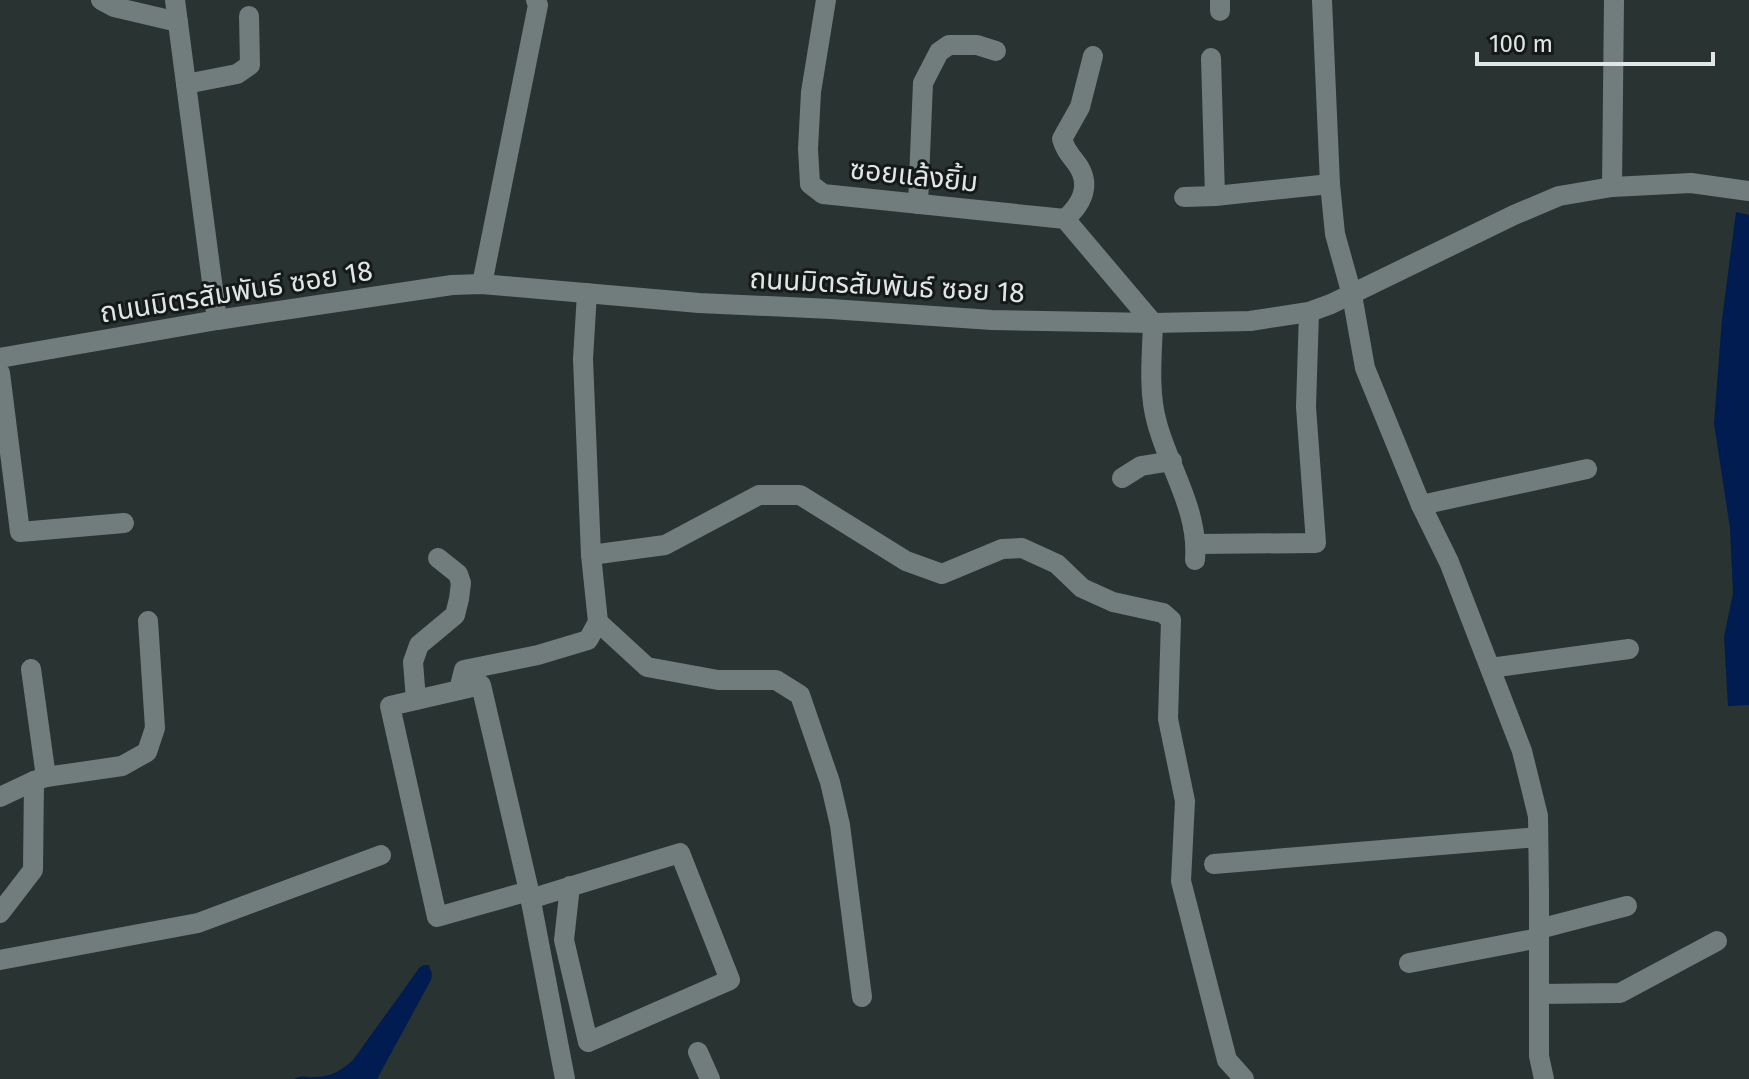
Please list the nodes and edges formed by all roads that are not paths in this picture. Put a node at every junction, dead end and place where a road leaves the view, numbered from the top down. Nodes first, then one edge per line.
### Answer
1 (101, 0) edge
2 (175, 0) edge
3 (536, 0) edge
4 (826, 0) edge
5 (1322, 0) edge
6 (1614, 0) edge
7 (249, 16) dead end
8 (178, 22) junction
9 (996, 51) dead end
10 (1093, 56) dead end
11 (1211, 58) dead end
12 (186, 84) junction
13 (1330, 184) junction
14 (1612, 187) junction
15 (1749, 191) edge
16 (1215, 196) junction
17 (1184, 197) dead end
18 (918, 204) junction
19 (1065, 219) junction
20 (482, 284) junction
21 (587, 293) junction
22 (1352, 295) junction
23 (1309, 312) junction
24 (217, 320) junction
25 (1153, 323) junction
26 (0, 358) edge
27 (0, 373) edge
28 (1172, 461) junction
29 (1587, 469) dead end
30 (1122, 478) dead end
31 (1421, 505) junction
32 (124, 523) dead end
33 (591, 555) junction
34 (438, 558) dead end
35 (148, 621) dead end
36 (598, 622) junction
37 (1629, 649) dead end
38 (1490, 668) junction
39 (31, 669) dead end
40 (459, 690) junction
41 (416, 700) junction
42 (40, 779) junction
43 (0, 797) edge
44 (1538, 837) junction
45 (381, 855) dead end
46 (1214, 864) dead end
47 (570, 886) junction
48 (530, 895) junction
49 (1627, 906) dead end
50 (0, 913) edge
51 (1539, 933) junction
52 (1717, 941) dead end
53 (0, 960) edge
54 (1409, 963) dead end
55 (1539, 994) junction
56 (862, 997) dead end
57 (698, 1052) dead end
58 (565, 1079) edge
59 (710, 1079) edge
60 (1244, 1079) edge
61 (1544, 1079) edge

1 - 8 street
2 - 8 street
3 - 20 street
4 - 18 street, ซอยแล้งยิ้ม
5 - 13 street
6 - 14 street
7 - 12 street
8 - 12 street
9 - 18 street
10 - 19 street
11 - 16 street
12 - 24 street
13 - 16 street
13 - 22 street
14 - 15 street, ถนนมิตรสัมพันธ์ ซอย 18
14 - 22 street, ถนนมิตรสัมพันธ์ ซอย 18
16 - 17 street
18 - 19 street, ซอยแล้งยิ้ม
19 - 25 street
20 - 21 street, ถนนมิตรสัมพันธ์ ซอย 18
20 - 24 street, ถนนมิตรสัมพันธ์ ซอย 18
21 - 25 street, ถนนมิตรสัมพันธ์ ซอย 18
21 - 33 street
22 - 23 street, ถนนมิตรสัมพันธ์ ซอย 18
22 - 31 street
23 - 25 street, ถนนมิตรสัมพันธ์ ซอย 18
23 - 28 street
24 - 26 street, ถนนมิตรสัมพันธ์ ซอย 18
25 - 28 street
27 - 32 street
28 - 30 street
29 - 31 street
31 - 38 street
33 - 36 street
33 - 60 street
34 - 41 street
35 - 42 street
36 - 40 street
36 - 56 street
37 - 38 street
38 - 44 street
39 - 42 street
40 - 41 street
40 - 48 street
41 - 48 street
42 - 43 street
42 - 50 street
44 - 46 street
44 - 51 street
45 - 53 street
47 - 47 street
47 - 48 street
48 - 58 street
49 - 51 street
51 - 54 street
51 - 55 street
52 - 55 street
55 - 61 street
57 - 59 street

